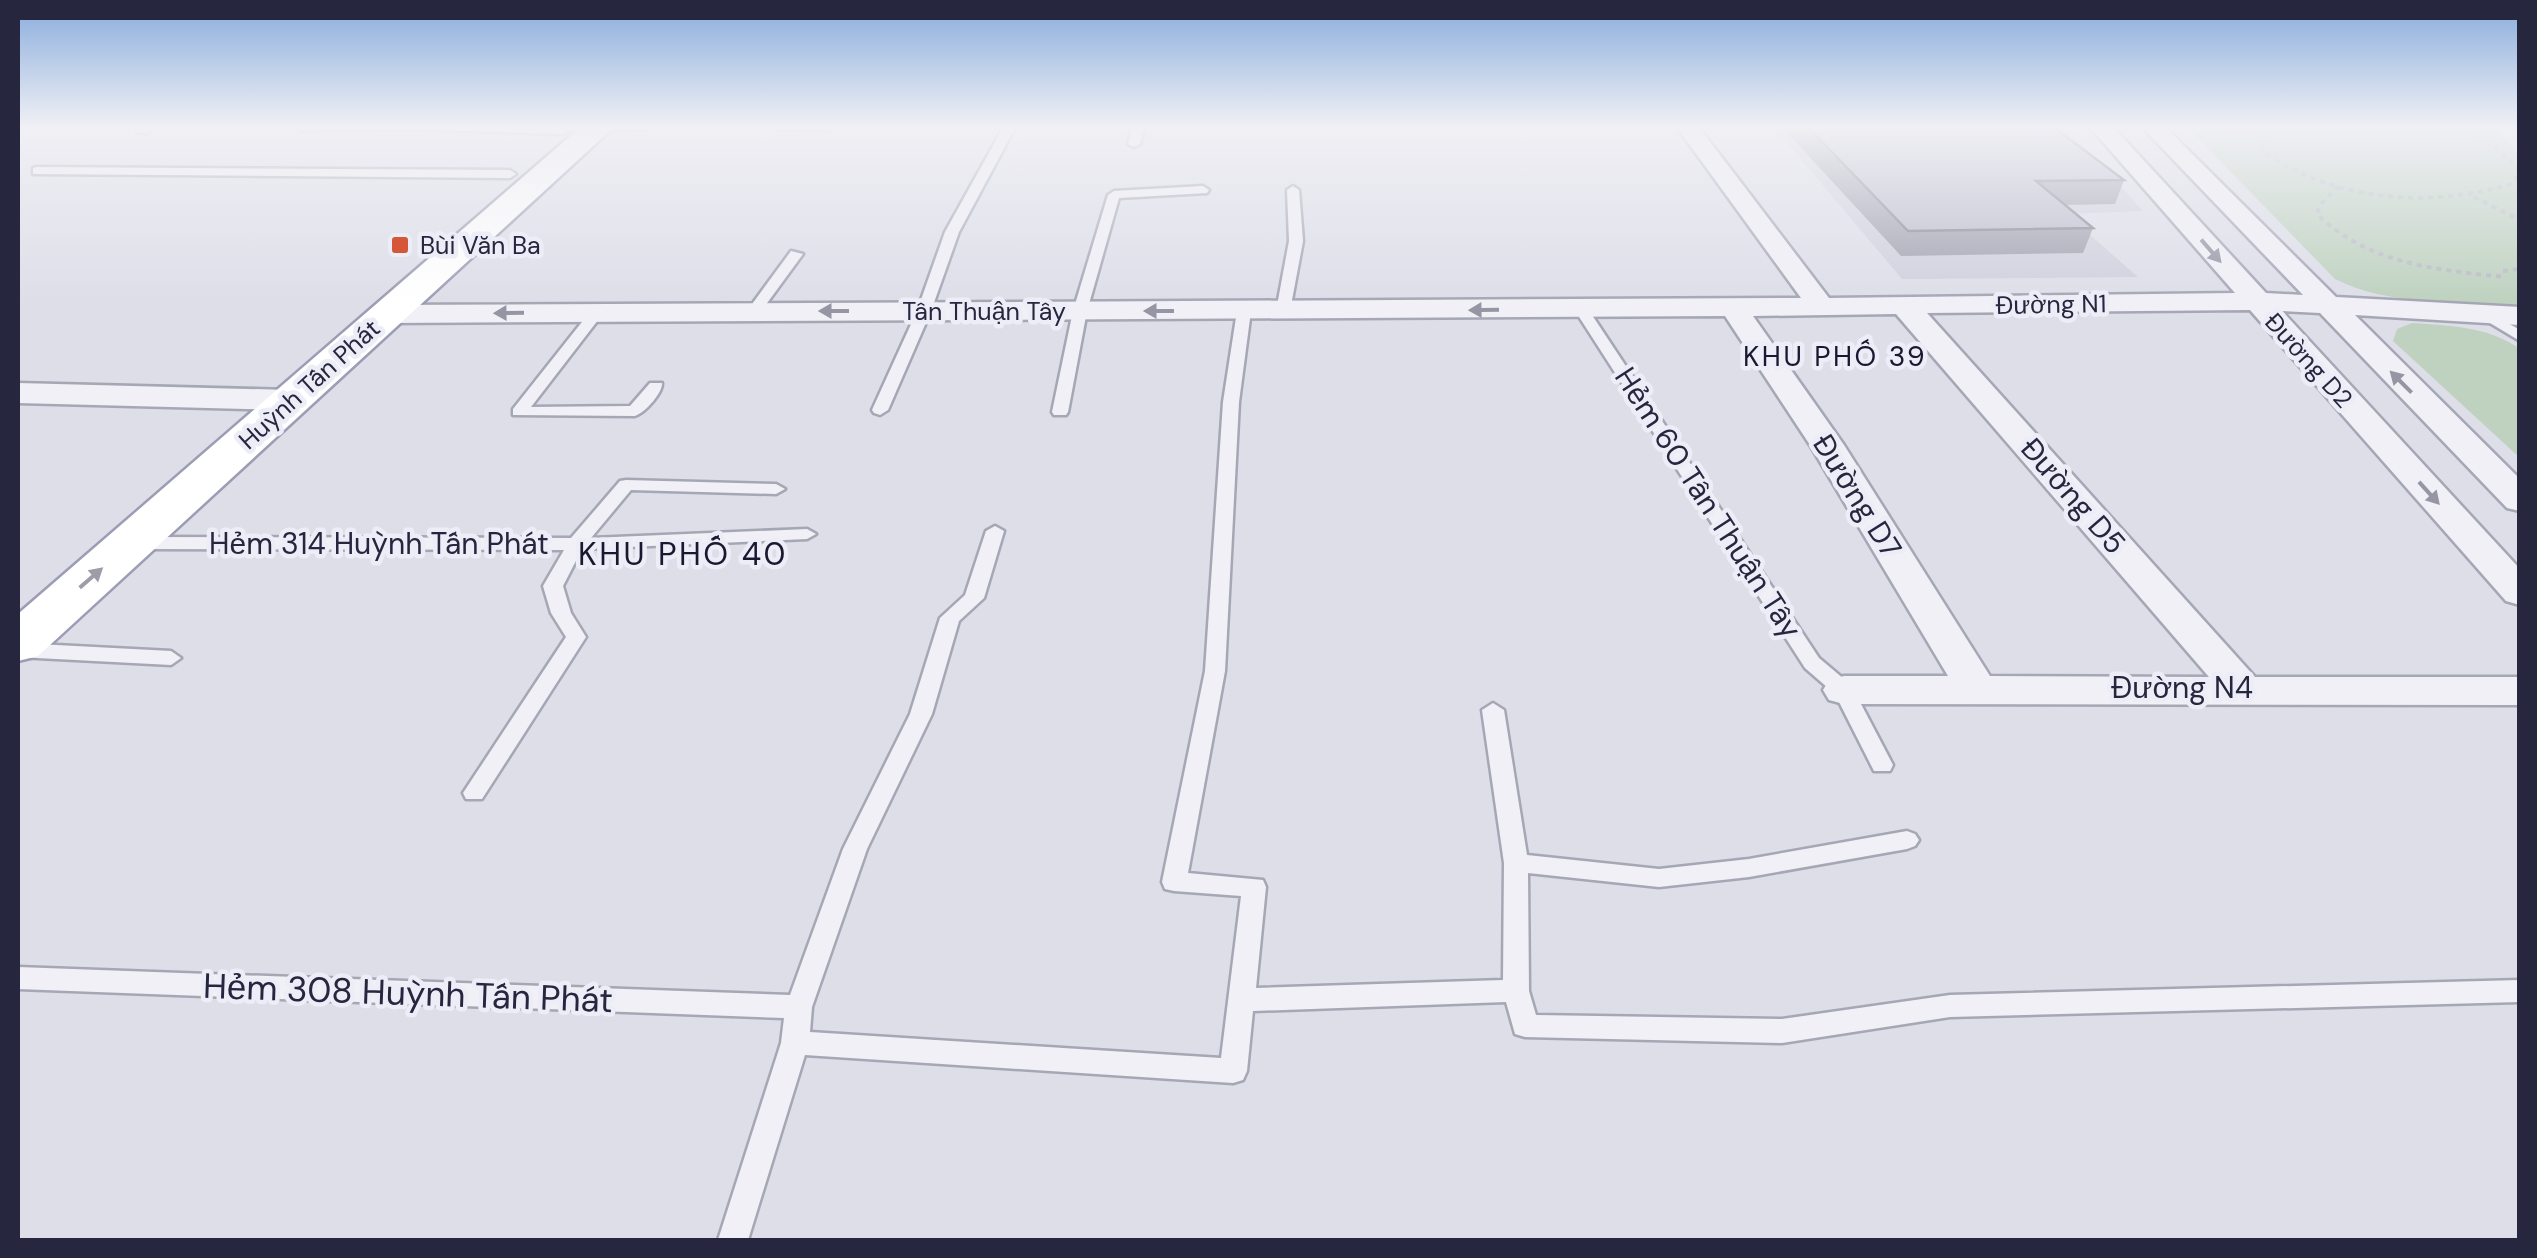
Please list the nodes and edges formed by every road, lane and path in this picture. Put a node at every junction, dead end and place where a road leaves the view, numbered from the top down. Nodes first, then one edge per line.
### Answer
1 (499, 185) edge
2 (522, 185) edge
3 (978, 185) edge
4 (1730, 185) edge
5 (2152, 185) edge
6 (2208, 185) edge
7 (2335, 185) edge
8 (2509, 185) edge
9 (2339, 186) junction
10 (1203, 190) dead end
11 (1293, 190) dead end
12 (2473, 196) junction
13 (2520, 220) edge
14 (796, 254) dead end
15 (2520, 268) edge
16 (2255, 301) junction
17 (2321, 302) junction
18 (1904, 305) junction
19 (1820, 306) junction
20 (1733, 307) junction
21 (1581, 308) junction
22 (598, 311) junction
23 (754, 311) junction
24 (924, 311) junction
25 (1080, 311) junction
26 (1244, 311) junction
27 (1283, 311) junction
28 (388, 314) junction
29 (2485, 314) junction
30 (2520, 316) edge
31 (2520, 337) edge
32 (656, 386) dead end
33 (18, 393) edge
34 (268, 400) junction
35 (880, 410) dead end
36 (1060, 412) dead end
37 (776, 489) dead end
38 (2520, 500) edge
39 (994, 531) dead end
40 (807, 534) dead end
41 (131, 542) junction
42 (576, 544) junction
43 (18, 593) edge
44 (2520, 593) edge
45 (18, 642) edge
46 (18, 650) edge
47 (171, 658) dead end
48 (1976, 688) junction
49 (2242, 688) junction
50 (1844, 690) junction
51 (2520, 690) edge
52 (1493, 710) dead end
53 (1882, 765) dead end
54 (474, 793) dead end
55 (1907, 840) dead end
56 (1516, 863) junction
57 (18, 978) edge
58 (1516, 991) junction
59 (2520, 991) edge
60 (1242, 1000) junction
61 (799, 1007) junction
62 (795, 1042) junction
63 (733, 1240) edge

1 - 34 main road, Huỳnh Tấn Phát
2 - 28 main road, Huỳnh Tấn Phát
3 - 24 lane
4 - 19 street
5 -> 16 street, Đường D2
6 - 17 street, Đường D2
7 - 9 path
8 - 12 path
9 - 12 path
9 - 15 path
10 - 25 lane
11 - 27 lane
12 - 13 path
14 - 23 lane
16 - 17 street, Đường N1
16 - 18 street, Đường N1
16 -> 44 street, Đường D2
17 - 29 street, Đường N1
38 -> 17 street, Đường D2
18 - 19 street, Đường N1
18 - 49 street, Đường D5
19 - 20 street, Đường N1
20 - 21 street, Đường N1
20 - 48 street, Đường D7
21 -> 27 street, Tân Thuận Tây
21 - 50 lane, Hẻm 60 Tân Thuận Tây
22 - 23 street, Tân Thuận Tây
22 -> 28 street, Tân Thuận Tây
22 - 32 lane
24 -> 23 street, Tân Thuận Tây
24 - 25 street, Tân Thuận Tây
24 - 35 lane
26 -> 25 street, Tân Thuận Tây
25 - 36 lane
26 - 27 street, Tân Thuận Tây
26 - 60 lane
28 - 34 main road, Huỳnh Tấn Phát
29 - 30 street, Đường N1
29 - 31 lane
33 - 34 street
34 - 41 main road, Huỳnh Tấn Phát
34 - 43 main road, Huỳnh Tấn Phát
37 - 42 lane
39 - 61 lane
40 - 42 lane, Hẻm 314 Huỳnh Tấn Phát
41 - 42 lane, Hẻm 314 Huỳnh Tấn Phát
45 -> 41 main road, Huỳnh Tấn Phát
42 - 54 lane
46 - 47 lane
48 - 49 street, Đường N4
48 - 50 street, Đường N4
49 - 51 street, Đường N4
50 - 53 lane
52 - 56 lane
55 - 56 lane
56 - 58 lane
57 - 61 lane, Hẻm 308 Huỳnh Tấn Phát
58 - 59 lane
58 - 60 lane
60 - 62 lane
61 - 62 lane
62 - 63 lane

